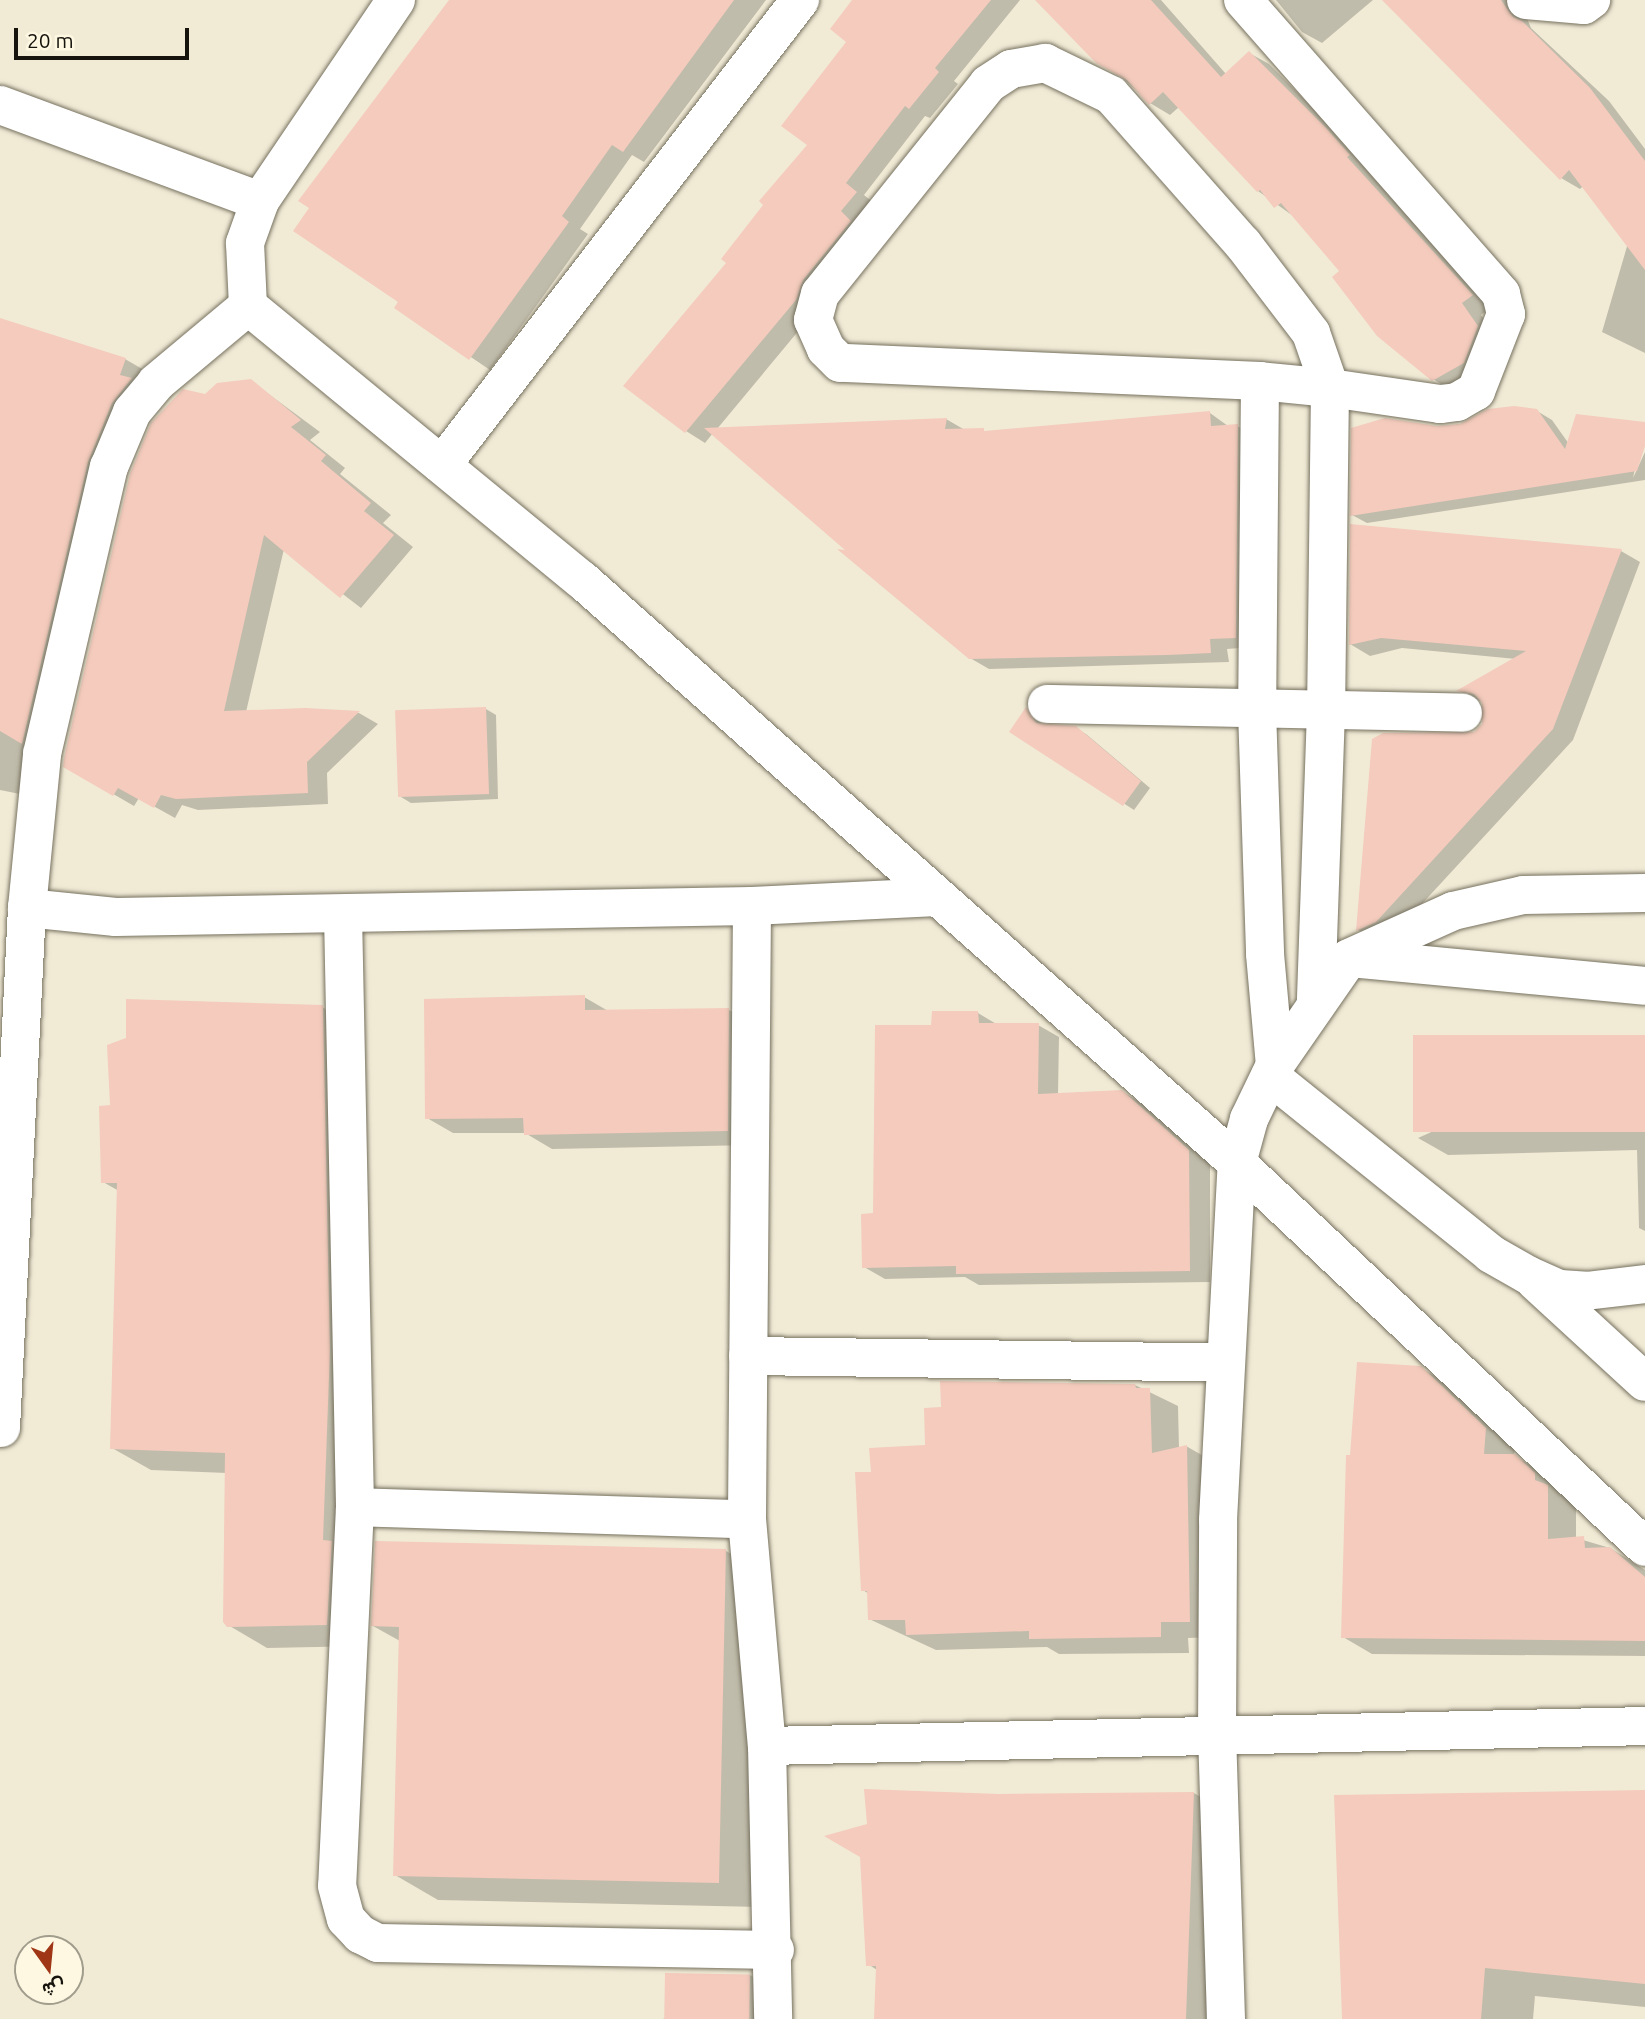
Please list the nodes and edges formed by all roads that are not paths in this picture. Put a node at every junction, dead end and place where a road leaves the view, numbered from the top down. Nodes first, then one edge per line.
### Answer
1 (396, 0) edge
2 (800, 0) edge
3 (1243, 0) edge
4 (1525, 0) edge
5 (1591, 0) edge
6 (0, 106) edge
7 (260, 201) junction
8 (248, 306) junction
9 (1260, 381) junction
10 (1330, 388) junction
11 (442, 465) junction
12 (1047, 704) dead end
13 (1257, 710) junction
14 (1326, 711) junction
15 (1463, 713) dead end
16 (1645, 893) edge
17 (937, 897) junction
18 (751, 906) junction
19 (27, 908) junction
20 (343, 914) junction
21 (1349, 958) junction
22 (1645, 986) edge
23 (1316, 1001) junction
24 (1273, 1070) junction
25 (1237, 1163) junction
26 (1528, 1275) junction
27 (1645, 1284) edge
28 (748, 1356) junction
29 (1226, 1363) junction
30 (1645, 1382) edge
31 (1, 1428) edge
32 (355, 1507) junction
33 (747, 1520) junction
34 (1645, 1547) edge
35 (1645, 1726) edge
36 (1217, 1735) junction
37 (767, 1746) junction
38 (775, 1950) junction
39 (773, 2019) edge
40 (1226, 2019) edge

1 - 7 street
2 - 11 street
3 - 10 street
4 - 5 street
6 - 7 street
7 - 8 street
8 - 11 street
8 - 19 street
9 - 10 street
9 - 10 street
9 - 13 street
10 - 14 street
11 - 17 street
12 - 13 street
13 - 14 street
13 - 24 street
14 - 15 street
14 - 23 street
16 - 21 street
17 - 18 street
17 - 25 street
18 - 20 street
18 - 28 street
19 - 20 street
19 - 31 street
20 - 32 street
21 - 22 street
21 - 23 street
23 - 24 street
24 - 25 street
24 - 26 street
25 - 29 street
25 - 34 street
26 - 27 street
26 - 30 street
28 - 29 street
28 - 33 street
29 - 36 street
32 - 33 street
32 - 38 street
33 - 37 street
35 - 36 street
36 - 37 street
36 - 40 street
37 - 38 street
38 - 39 street

